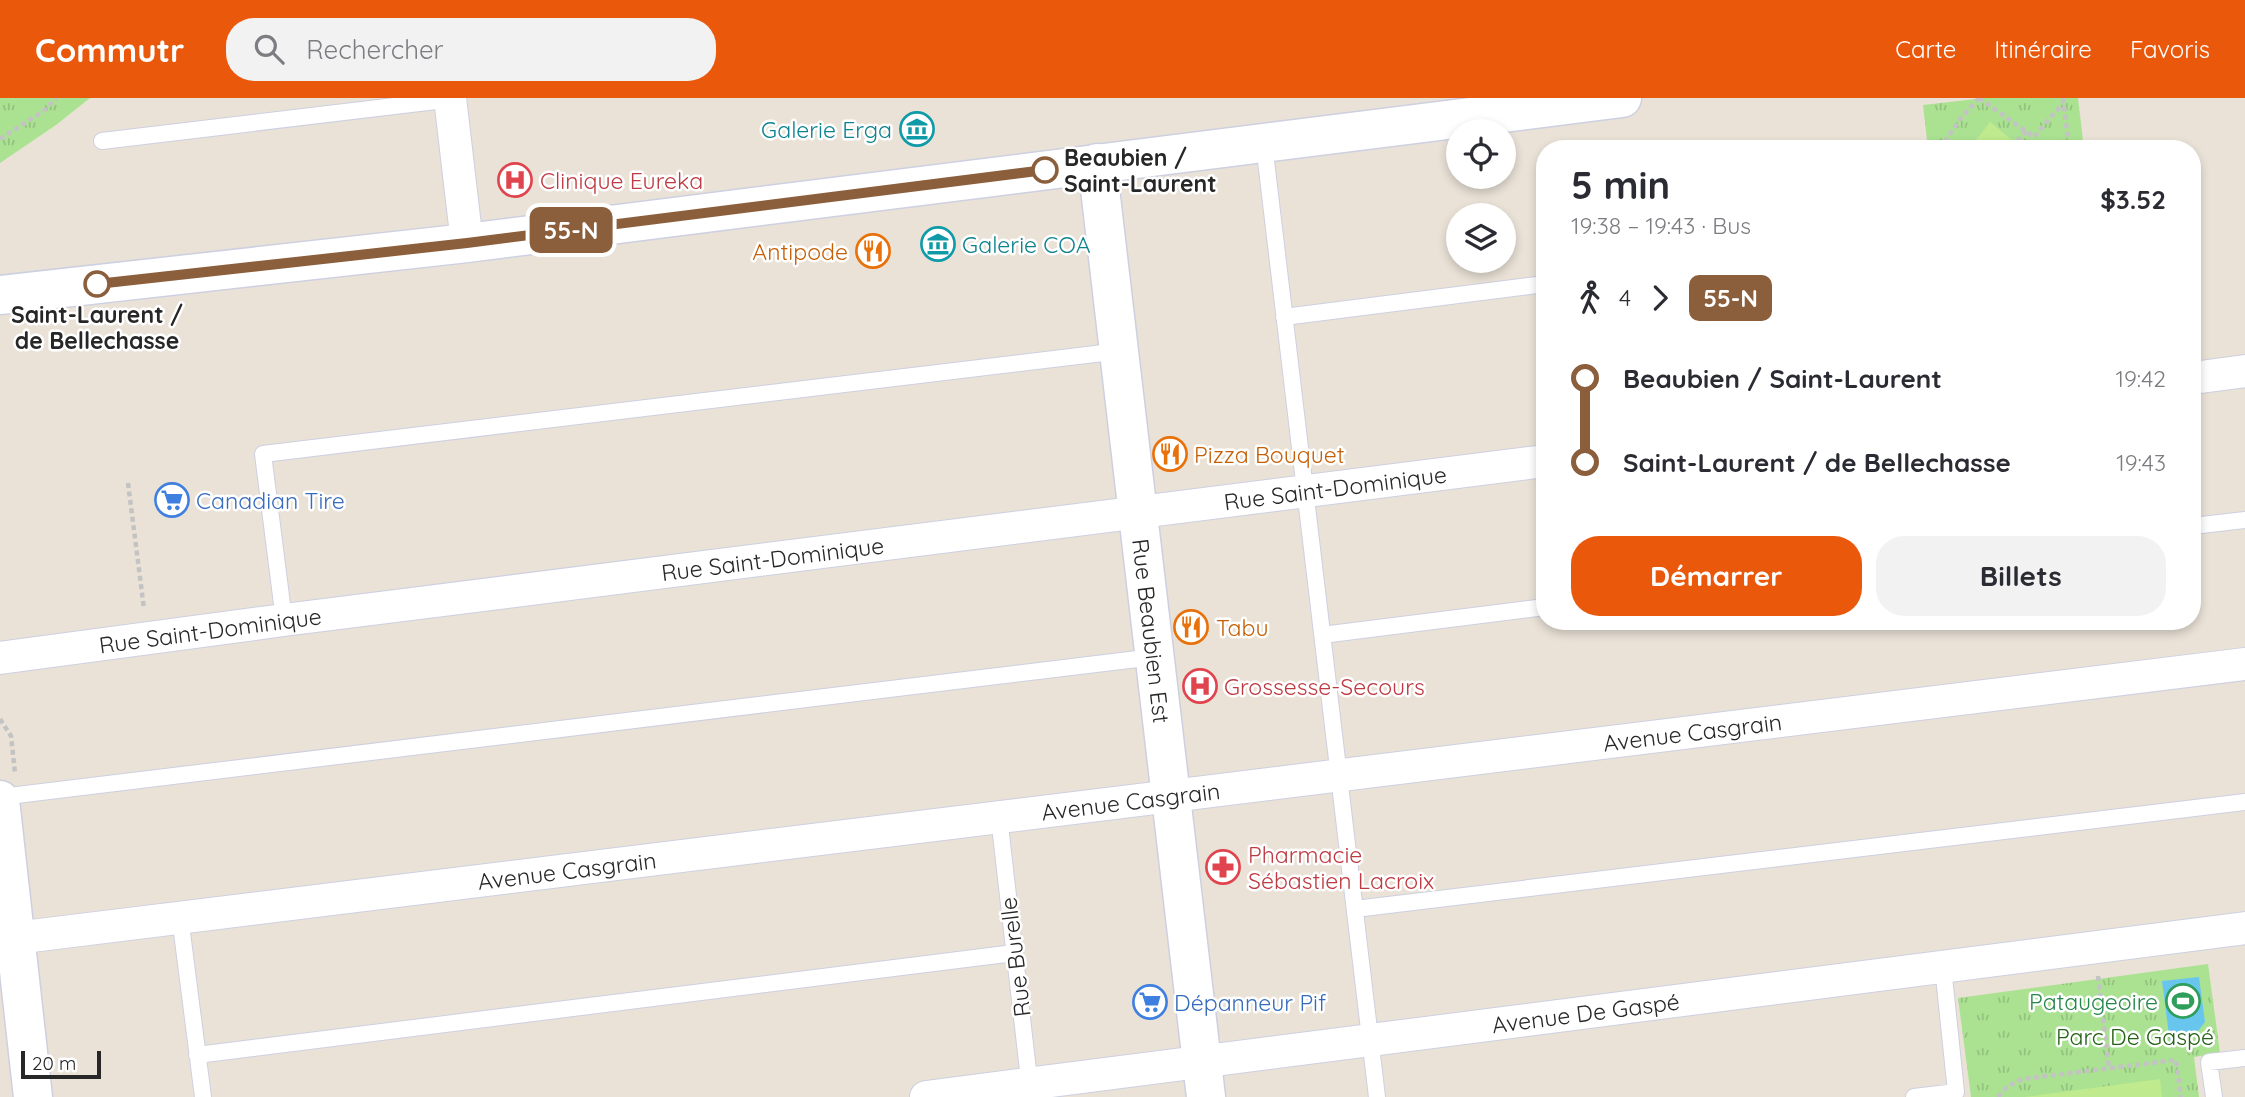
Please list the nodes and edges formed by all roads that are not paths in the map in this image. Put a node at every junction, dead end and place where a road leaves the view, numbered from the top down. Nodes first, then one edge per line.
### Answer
1 (453, 98) edge
2 (1622, 98) edge
3 (1426, 110) edge
4 (102, 141) dead end
5 (1264, 142) junction
6 (1097, 163) junction
7 (467, 243) junction
8 (1536, 285) edge
9 (0, 295) edge
10 (1284, 317) junction
11 (1120, 351) junction
12 (2245, 372) edge
13 (2201, 377) edge
14 (1536, 462) edge
15 (1305, 491) junction
16 (1137, 513) junction
17 (2245, 520) edge
18 (2201, 525) edge
19 (1536, 608) edge
20 (284, 620) junction
21 (1322, 635) junction
22 (1154, 657) junction
23 (0, 658) edge
24 (2245, 664) edge
25 (1340, 775) junction
26 (1170, 795) junction
27 (0, 799) edge
28 (2245, 802) edge
29 (999, 817) junction
30 (1355, 909) junction
31 (180, 917) junction
32 (2245, 928) edge
33 (15, 938) junction
34 (1014, 953) junction
35 (1943, 967) junction
36 (1370, 1041) junction
37 (197, 1055) junction
38 (2245, 1058) edge
39 (1204, 1080) edge
40 (1030, 1091) edge
41 (33, 1097) edge
42 (203, 1097) edge
43 (926, 1097) edge
44 (1377, 1097) edge
45 (1914, 1097) edge
46 (2214, 1097) edge

1 - 4 lane
1 - 7 street
2 - 3 main road
3 - 5 main road
5 - 6 main road
5 - 10 lane
6 - 7 main road
6 - 11 main road, Rue Beaubien Est
7 - 9 main road
8 - 10 lane
10 - 15 lane
11 - 16 main road, Rue Beaubien Est
11 - 20 lane
12 - 13 street
14 - 15 street, Rue Saint-Dominique
15 - 16 street, Rue Saint-Dominique
15 - 21 lane
16 - 20 street, Rue Saint-Dominique
16 - 22 main road, Rue Beaubien Est
17 - 18 lane
19 - 21 lane
20 - 23 street, Rue Saint-Dominique
21 - 25 lane
22 - 26 main road, Rue Beaubien Est
22 - 27 lane
24 - 25 street, Avenue Casgrain
25 - 26 street, Avenue Casgrain
25 - 30 lane
26 - 29 street, Avenue Casgrain
26 - 39 main road, Rue Beaubien Est
27 - 33 main road
28 - 30 lane
29 - 31 street, Avenue Casgrain
29 - 34 lane, Rue Burelle
30 - 36 lane
31 - 33 street, Avenue Casgrain
31 - 37 lane
32 - 35 street, Avenue De Gaspé
33 - 41 main road
34 - 37 lane
34 - 40 lane, Rue Burelle
35 - 36 street, Avenue De Gaspé
35 - 45 lane
36 - 39 street, Avenue De Gaspé
36 - 44 lane
37 - 42 lane
38 - 46 lane
39 - 40 street, Avenue De Gaspé
40 - 43 street, Avenue De Gaspé

